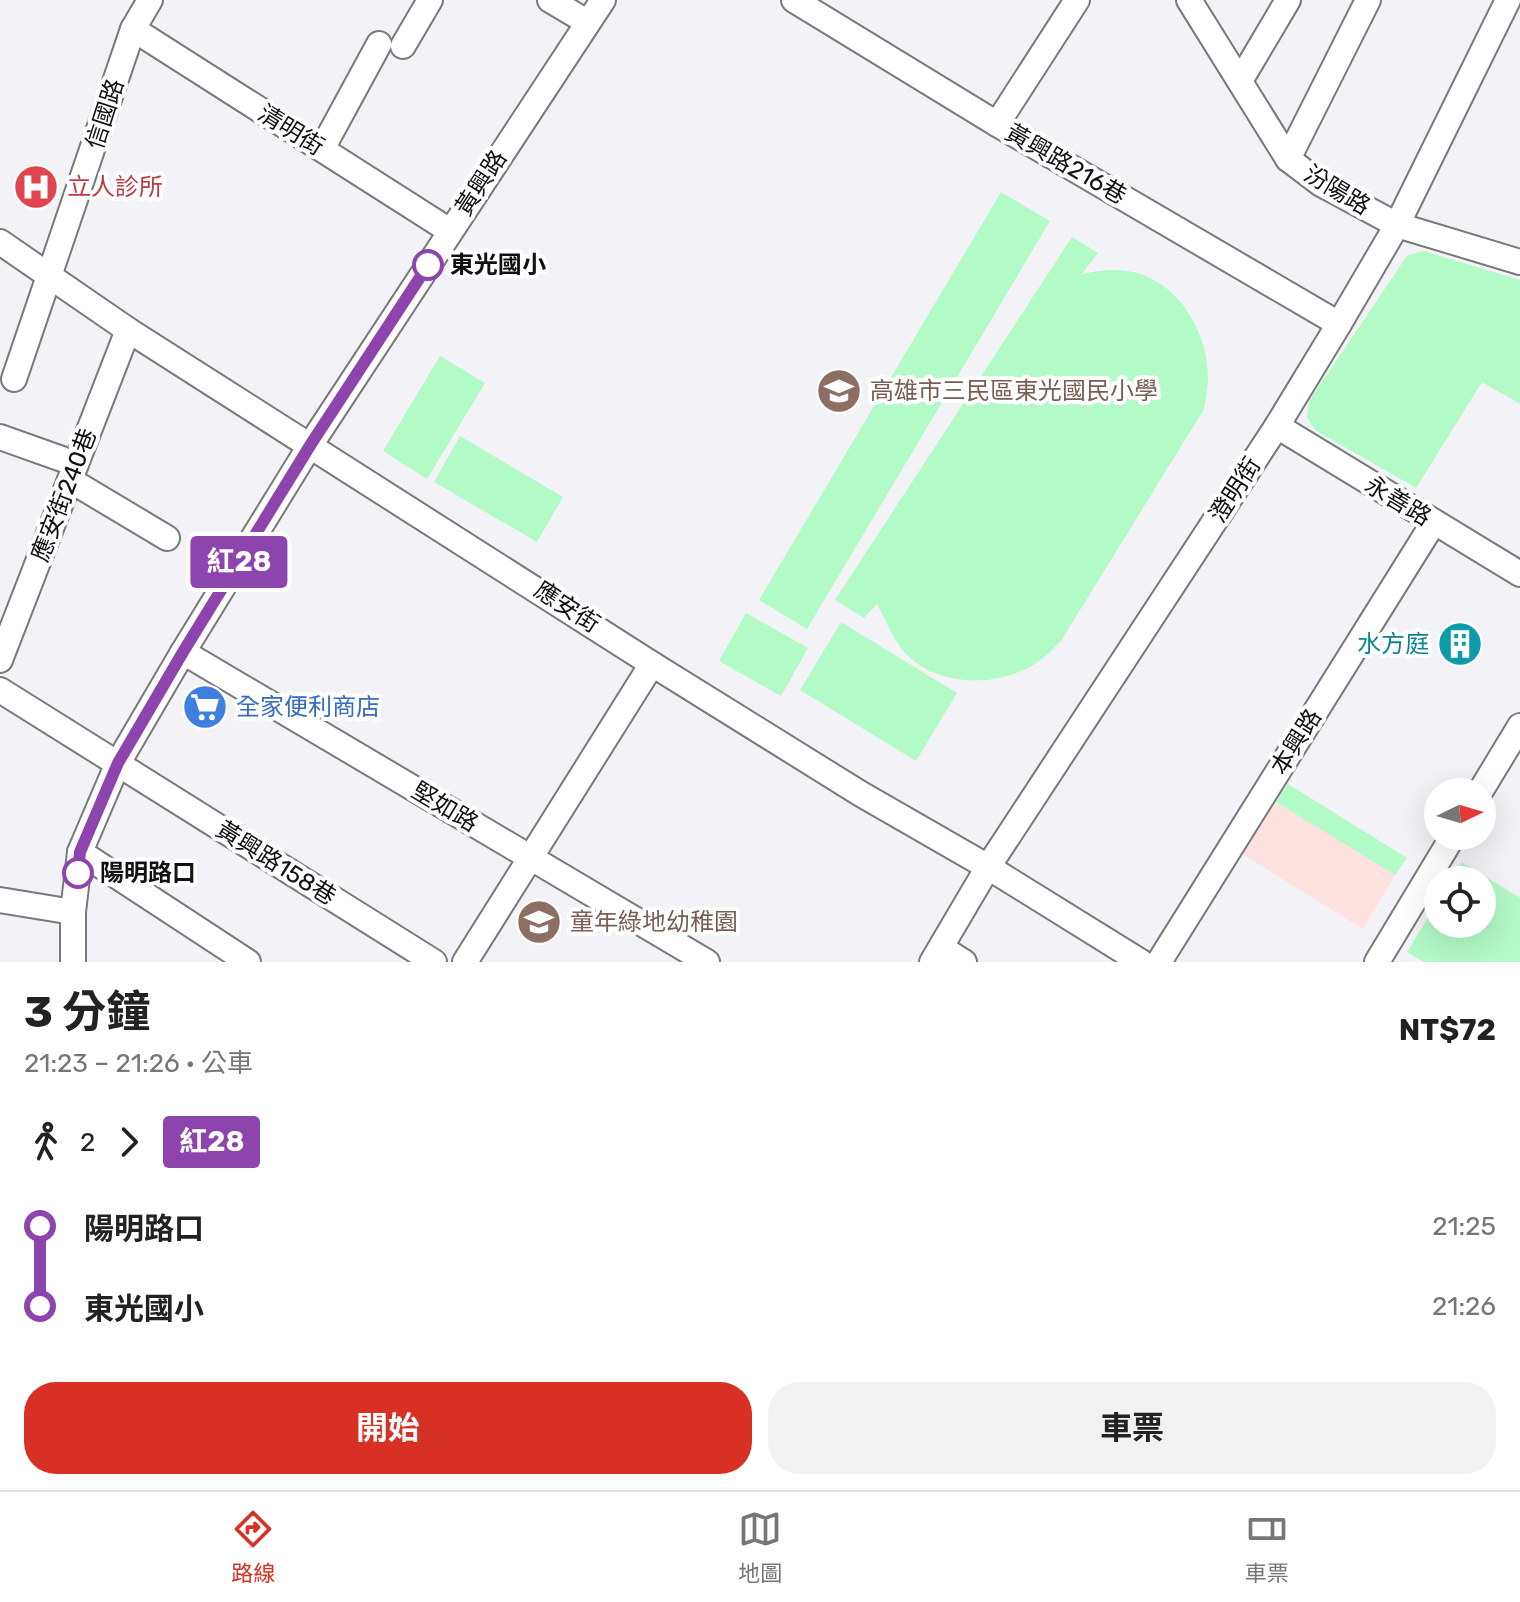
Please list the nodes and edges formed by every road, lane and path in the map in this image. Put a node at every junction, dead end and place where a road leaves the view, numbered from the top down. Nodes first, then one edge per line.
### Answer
1 (150, 0) edge
2 (430, 0) edge
3 (550, 0) edge
4 (603, 0) edge
5 (794, 0) edge
6 (1077, 0) edge
7 (1189, 0) edge
8 (1288, 0) edge
9 (1368, 0) edge
10 (1498, 4) edge
11 (587, 22) junction
12 (133, 29) junction
13 (1240, 81) junction
14 (997, 124) junction
15 (322, 149) junction
16 (1288, 159) junction
17 (1397, 225) junction
18 (450, 231) junction
19 (0, 242) edge
20 (1520, 262) edge
21 (51, 276) junction
22 (1339, 324) junction
23 (128, 330) junction
24 (14, 379) dead end
25 (1277, 426) junction
26 (0, 437) edge
27 (311, 444) junction
28 (73, 472) junction
29 (1434, 522) junction
30 (167, 538) dead end
31 (1520, 574) edge
32 (183, 652) junction
33 (0, 660) edge
34 (652, 664) junction
35 (0, 690) edge
36 (1520, 726) edge
37 (118, 763) junction
38 (1488, 778) edge
39 (1445, 850) edge
40 (80, 852) junction
41 (532, 858) junction
42 (988, 867) junction
43 (0, 900) edge
44 (73, 912) junction
45 (937, 955) edge
46 (73, 962) edge
47 (248, 962) edge
48 (434, 962) edge
49 (465, 962) edge
50 (707, 962) edge
51 (964, 962) edge
52 (1141, 962) edge
53 (1159, 962) edge
54 (1377, 962) edge

1 - 12 street, 信國路
2 - 15 street
3 - 11 street
4 - 11 street, 黃興路
5 - 14 street, 黃興路216巷
6 - 14 street
7 - 13 street, 汾陽路
8 - 13 street
9 - 16 street
10 - 17 street, 澄明街
11 - 18 street, 黃興路
12 - 15 street, 清明街
12 - 21 street, 信國路
13 - 16 street, 汾陽路
14 - 22 street, 黃興路216巷
15 - 18 street, 清明街
16 - 17 street, 汾陽路
17 - 20 street, 汾陽路
17 - 22 street, 澄明街
18 - 27 street, 黃興路
19 - 21 street, 應安街
21 - 23 street, 應安街
21 - 24 street, 信國路
22 - 25 street, 澄明街
23 - 27 street, 應安街
23 - 28 street, 應安街240巷
25 - 29 street, 永善路
25 - 42 street, 澄明街
26 - 28 street
27 - 32 street, 黃興路
27 - 34 street, 應安街
28 - 30 street
28 - 33 street, 應安街240巷
29 - 31 street, 永善路
29 - 53 street, 本興路
32 - 37 street, 黃興路
32 - 41 street, 堅如路
34 - 41 street
34 - 42 street, 應安街
35 - 37 street, 黃興路158巷
36 - 38 street
37 - 40 street, 黃興路
37 - 48 street, 黃興路158巷
39 - 54 street
40 - 44 street, 黃興路
40 - 47 street
41 - 49 street
41 - 50 street, 堅如路
42 - 45 street, 澄明街
42 - 52 street, 應安街
43 - 44 street
44 - 46 street, 黃興路
45 - 51 street

